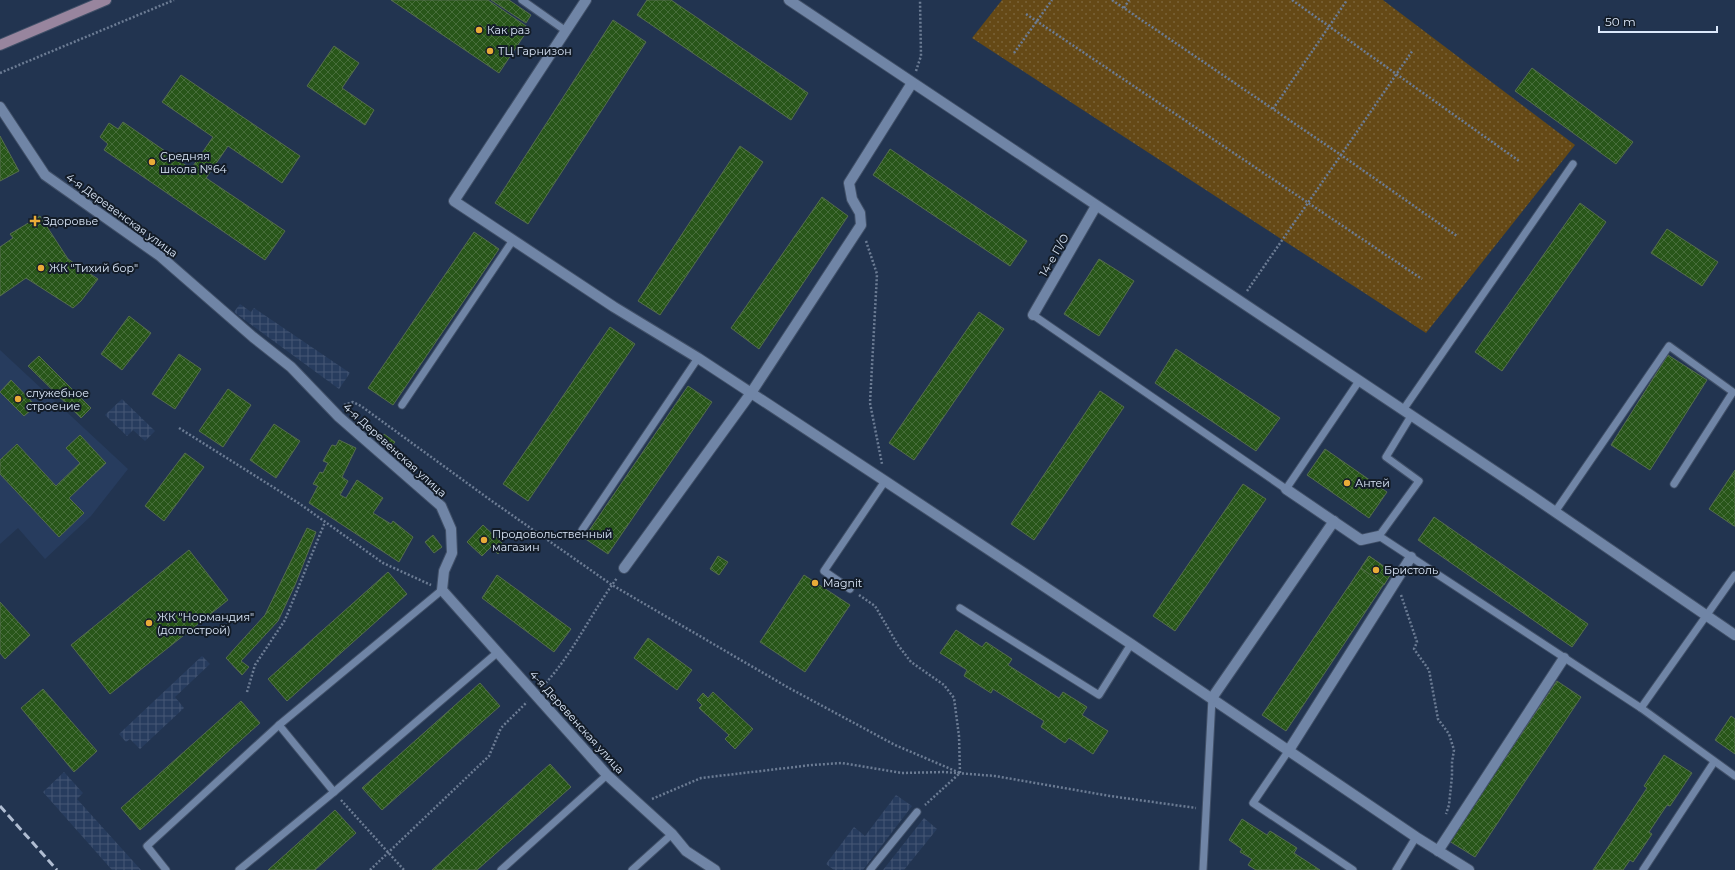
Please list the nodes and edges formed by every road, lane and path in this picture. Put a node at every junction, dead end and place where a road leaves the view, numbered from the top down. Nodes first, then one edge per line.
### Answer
1 (106, 0) edge
2 (174, 0) edge
3 (522, 0) edge
4 (586, 0) edge
5 (789, 0) edge
6 (920, 0) edge
7 (1052, 0) edge
8 (1112, 0) edge
9 (1129, 0) edge
10 (1292, 0) edge
11 (1346, 0) edge
12 (1124, 8) junction
13 (1026, 14) dead end
14 (1036, 21) junction
15 (1329, 26) junction
16 (566, 30) junction
17 (0, 45) edge
18 (1413, 50) dead end
19 (1014, 53) dead end
20 (0, 72) edge
21 (1396, 74) junction
22 (912, 83) junction
23 (0, 107) edge
24 (1273, 109) junction
25 (1341, 155) junction
26 (1519, 161) dead end
27 (1573, 164) dead end
28 (1308, 203) junction
29 (1096, 206) junction
30 (861, 225) junction
31 (1458, 236) dead end
32 (513, 240) junction
33 (1422, 279) dead end
34 (1240, 301) junction
35 (1033, 315) joint
36 (698, 358) junction
37 (1359, 381) junction
38 (751, 393) junction
39 (402, 404) dead end
40 (332, 410) junction
41 (1407, 413) junction
42 (179, 428) dead end
43 (885, 482) junction
44 (1674, 484) dead end
45 (1286, 489) junction
46 (1555, 512) junction
47 (1334, 521) junction
48 (325, 522) junction
49 (582, 530) dead end
50 (1378, 536) junction
51 (1411, 558) junction
52 (624, 568) joint
53 (1735, 575) edge
54 (612, 585) junction
55 (850, 589) joint
56 (442, 590) junction
57 (1402, 591) dead end
58 (960, 608) dead end
59 (1707, 616) junction
60 (1735, 635) edge
61 (1131, 644) junction
62 (498, 652) junction
63 (1564, 658) junction
64 (247, 692) dead end
65 (535, 694) junction
66 (1212, 698) junction
67 (1641, 708) junction
68 (279, 725) junction
69 (1289, 750) junction
70 (1714, 762) junction
71 (960, 773) junction
72 (607, 775) junction
73 (1735, 776) edge
74 (334, 792) junction
75 (638, 804) junction
76 (1206, 810) junction
77 (917, 812) joint
78 (1444, 818) dead end
79 (672, 834) junction
80 (1416, 837) junction
81 (1438, 851) junction
82 (388, 853) junction
83 (166, 870) edge
84 (239, 870) edge
85 (370, 870) edge
86 (404, 870) edge
87 (502, 870) edge
88 (632, 870) edge
89 (715, 870) edge
90 (870, 870) edge
91 (1203, 870) edge
92 (1353, 870) edge
93 (1396, 870) edge
94 (1470, 870) edge
95 (1643, 870) edge

1 - 17 street
2 - 20 path
3 - 16 lane
4 - 16 street
5 - 22 street
6 - 22 path
7 - 14 path
8 - 12 path
9 - 12 path
10 - 15 path
11 - 15 path
12 - 24 path
13 - 14 path
14 - 19 path
14 - 28 path
15 - 21 path
15 - 24 path
16 - 32 street
18 - 21 path
21 - 25 path
21 - 26 path
22 - 29 street
22 - 30 street
23 - 40 street, 4-я Деревенская улица
24 - 25 path
25 - 28 path
25 - 31 path
27 - 41 lane
28 - 33 path
28 - 34 path
29 - 34 street
29 - 35 street, 14-е П/О
30 - 38 street
30 - 43 path
32 - 36 street
32 - 39 lane
34 - 37 street
35 - 45 lane
36 - 38 street
36 - 49 lane
37 - 41 street
37 - 45 lane
38 - 43 street
38 - 52 street
40 - 54 path
40 - 56 street, 4-я Деревенская улица
41 - 46 street
41 - 50 lane
42 - 48 path
43 - 55 lane
43 - 61 street
44 - 46 lane
45 - 47 street
46 - 59 street
47 - 50 street
47 - 66 street
48 - 56 path
48 - 64 path
50 - 51 lane
51 - 63 lane
51 - 69 street
52 - 54 path
53 - 59 lane
54 - 65 path
54 - 71 path
55 - 71 path
56 - 62 street, 4-я Деревенская улица
56 - 68 lane
57 - 78 path
58 - 61 lane
59 - 60 street
59 - 67 lane
61 - 66 street
62 - 65 street, 4-я Деревенская улица
62 - 74 lane
63 - 67 lane
63 - 81 street
65 - 72 street, 4-я Деревенская улица
65 - 82 path
66 - 69 street
66 - 76 lane
67 - 70 lane
68 - 74 lane
68 - 83 lane
69 - 80 street
69 - 92 lane
70 - 73 lane
70 - 95 lane
71 - 75 path
71 - 76 path
71 - 77 path
72 - 75 street, 4-я Деревенская улица
72 - 87 lane
74 - 82 path
74 - 84 lane
75 - 79 street, 4-я Деревенская улица
76 - 91 lane
77 - 90 lane
79 - 88 lane
79 - 89 street, 4-я Деревенская улица
80 - 81 street
80 - 93 lane
81 - 94 street
82 - 85 path
82 - 86 path

